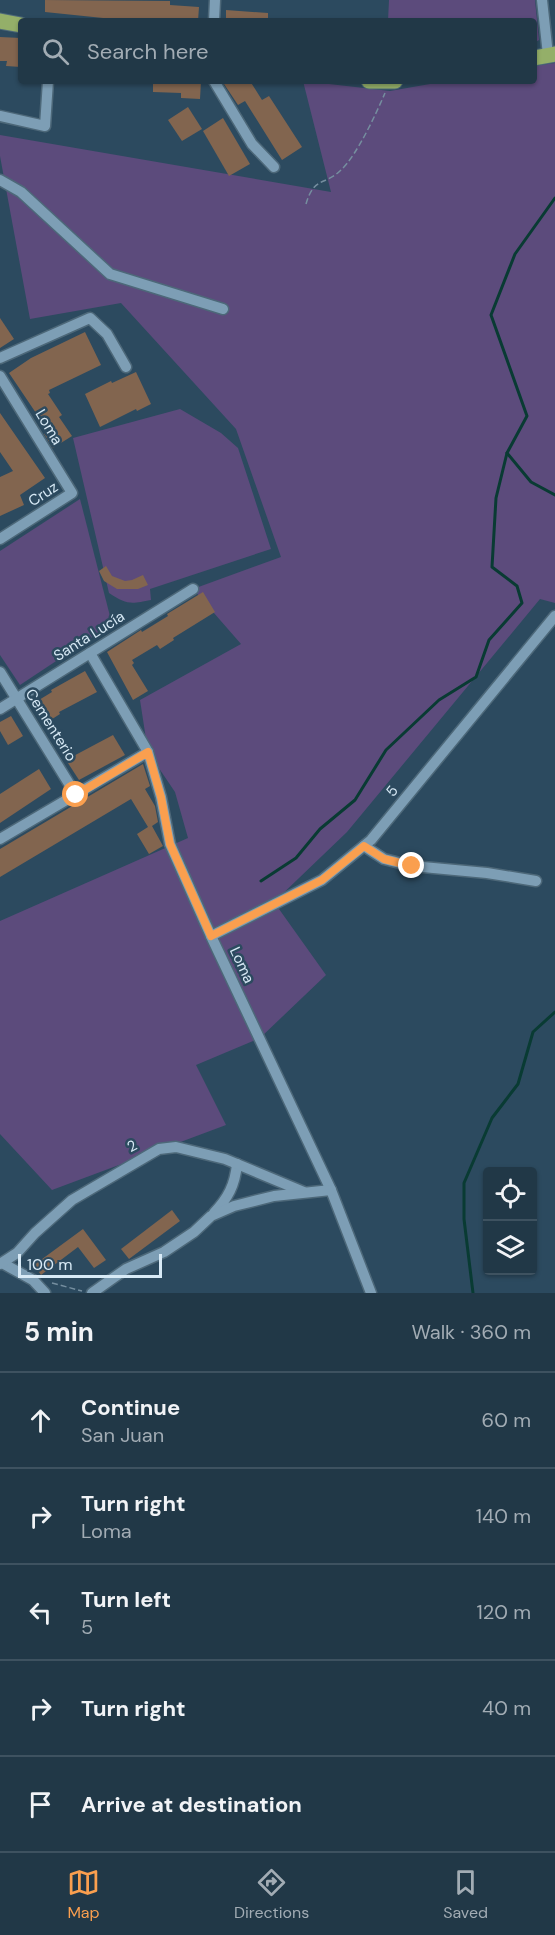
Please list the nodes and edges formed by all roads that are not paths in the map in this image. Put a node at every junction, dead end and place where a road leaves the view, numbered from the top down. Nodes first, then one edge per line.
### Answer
1 (215, 0) edge
2 (542, 0) edge
3 (214, 18) edge
4 (0, 21) edge
5 (18, 24) edge
6 (546, 56) edge
7 (48, 84) edge
8 (216, 84) edge
9 (0, 116) edge
10 (274, 167) dead end
11 (0, 180) edge
12 (223, 309) dead end
13 (0, 358) edge
14 (126, 368) dead end
15 (0, 376) edge
16 (72, 493) joint
17 (0, 539) edge
18 (193, 589) dead end
19 (555, 616) edge
20 (90, 653) junction
21 (0, 672) edge
22 (18, 698) junction
23 (0, 709) edge
24 (148, 752) junction
25 (76, 795) junction
26 (0, 840) edge
27 (364, 846) junction
28 (536, 880) dead end
29 (211, 936) junction
30 (237, 1164) junction
31 (331, 1190) junction
32 (304, 1192) junction
33 (212, 1216) junction
34 (1, 1263) edge
35 (45, 1293) edge
36 (91, 1293) edge
37 (370, 1293) edge

1 - 3 street
2 - 6 street
4 - 5 main road
7 - 9 street
8 - 10 street
11 - 12 street
13 - 14 street
15 - 16 street, Loma
16 - 17 street, Cruz
18 - 20 street, Santa Lucía
19 - 27 street, 5
20 - 22 street, Santa Lucía
20 - 24 street, Loma
21 - 22 street, Cementerio
22 - 23 street, Santa Lucía
22 - 25 street, Cementerio
24 - 25 street
24 - 29 street, Loma
25 - 26 street
27 - 28 street
27 - 29 street, 5
29 - 31 street, Loma
30 - 32 street, 2
30 - 33 street
30 - 34 street, 2
31 - 32 street
31 - 37 street, Loma
32 - 33 street
33 - 36 street
34 - 35 street

